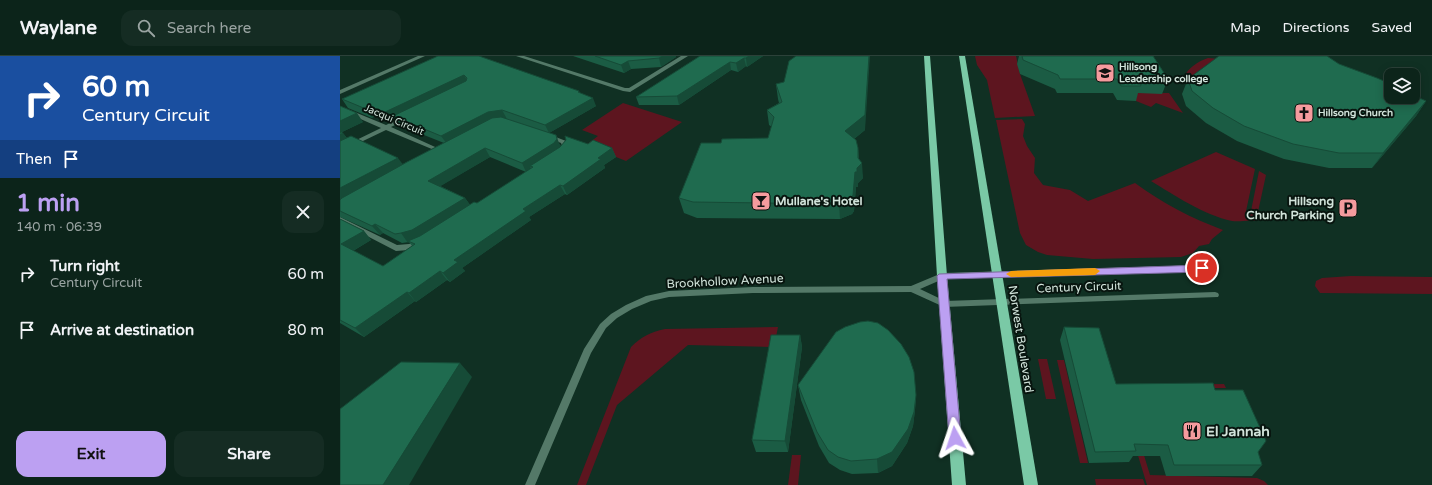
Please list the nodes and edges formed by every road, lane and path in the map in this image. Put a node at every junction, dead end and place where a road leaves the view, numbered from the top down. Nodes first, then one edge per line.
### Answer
1 (422, 56) edge
2 (519, 56) edge
3 (685, 56) edge
4 (926, 56) edge
5 (962, 56) edge
6 (340, 92) edge
7 (340, 108) edge
8 (414, 114) edge
9 (387, 128) junction
10 (544, 135) edge
11 (340, 150) edge
12 (434, 154) edge
13 (561, 154) edge
14 (340, 219) edge
15 (430, 238) edge
16 (1202, 268) dead end
17 (997, 274) junction
18 (942, 276) junction
19 (912, 290) junction
20 (1215, 295) dead end
21 (1001, 302) junction
22 (944, 304) junction
23 (530, 485) edge
24 (959, 485) edge
25 (1031, 485) edge

1 - 6 street
2 - 3 street
4 - 18 main road
5 - 17 main road, Norwest Boulevard
7 - 9 street, Jacqui Circuit
8 - 9 street
9 - 11 street
9 - 12 street, Jacqui Circuit
10 - 13 street
14 - 15 street
16 - 17 street, Century Circuit
17 - 18 street, Century Circuit
17 - 21 main road, Norwest Boulevard
18 - 19 street
18 - 22 main road
19 - 22 street
19 - 23 street, Brookhollow Avenue
20 - 21 street, Century Circuit
21 - 22 street, Century Circuit
21 - 25 main road, Norwest Boulevard
22 - 24 main road

